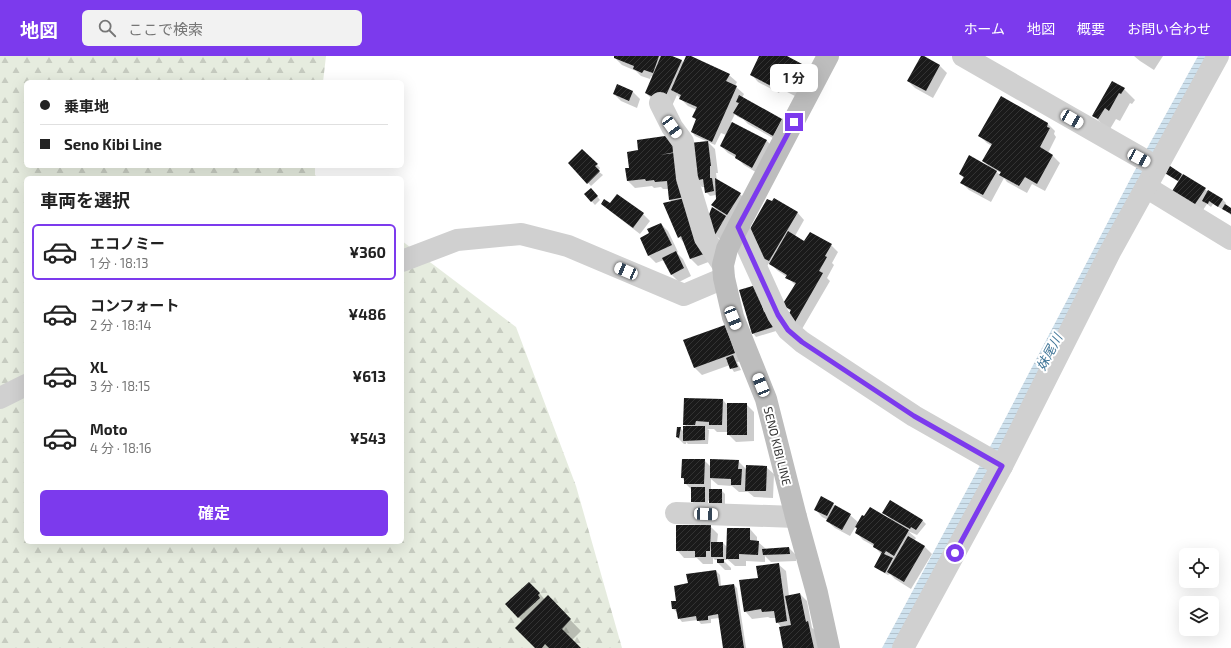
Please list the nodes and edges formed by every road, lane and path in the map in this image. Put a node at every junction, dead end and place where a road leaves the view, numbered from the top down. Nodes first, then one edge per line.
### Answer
1 (828, 56) edge
2 (963, 56) edge
3 (1218, 56) edge
4 (660, 103) dead end
5 (1150, 163) junction
6 (1146, 187) junction
7 (738, 227) junction
8 (1231, 239) edge
9 (404, 260) edge
10 (723, 271) junction
11 (24, 386) edge
12 (0, 398) edge
13 (996, 462) junction
14 (676, 513) dead end
15 (796, 517) junction
16 (829, 648) edge
17 (903, 648) edge

1 - 7 main road
2 - 5 street
3 - 5 street
4 - 10 street
5 - 6 street
6 - 8 street
6 - 13 street
7 - 10 main road
7 - 13 street
9 - 10 street
10 - 15 main road, SENO KIBI LINE
11 - 12 street
13 - 17 street
14 - 15 street
15 - 16 main road, SENO KIBI LINE

